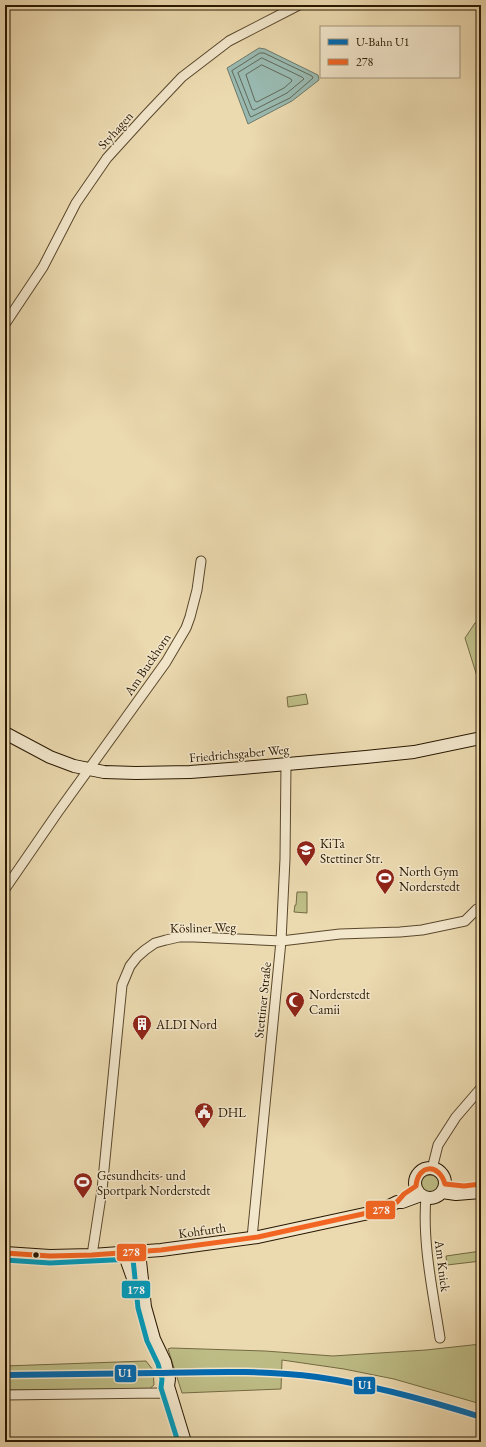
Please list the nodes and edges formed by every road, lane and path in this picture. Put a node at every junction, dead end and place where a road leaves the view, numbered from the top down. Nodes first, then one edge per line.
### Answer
1 (299, 5) edge
2 (5, 324) edge
3 (201, 561) dead end
4 (5, 733) edge
5 (481, 738) edge
6 (286, 764) junction
7 (90, 770) junction
8 (5, 889) edge
9 (477, 909) dead end
10 (281, 941) junction
11 (481, 1088) edge
12 (432, 1169) junction
13 (481, 1184) edge
14 (444, 1188) junction
15 (481, 1192) edge
16 (421, 1193) junction
17 (252, 1238) junction
18 (139, 1252) junction
19 (5, 1253) edge
20 (124, 1253) junction
21 (92, 1255) junction
22 (145, 1307) junction
23 (440, 1338) dead end
24 (169, 1391) junction
25 (5, 1395) edge
26 (185, 1442) edge

1 - 2 street, Styhagen
3 - 7 street, Am Buckhorn
4 - 7 street, Friedrichsgaber Weg
5 - 6 street, Friedrichsgaber Weg
6 - 7 street, Friedrichsgaber Weg
6 - 10 street, Stettiner Straße
7 - 8 street, Am Buckhorn
9 - 10 street, Kösliner Weg
10 - 17 street, Stettiner Straße
10 - 21 street, Kösliner Weg
11 - 12 street
12 - 14 street
12 - 16 street, Kohfurth
13 - 14 street
14 - 15 street
14 - 16 street, Kohfurth
16 - 17 street, Kohfurth
16 - 23 street, Am Knick
17 - 18 street, Kohfurth
18 - 20 street, Kohfurth
18 - 22 street
19 - 21 street, Kohfurth
20 - 21 street, Kohfurth
20 - 22 street
22 - 24 street
24 - 25 street
24 - 26 street

